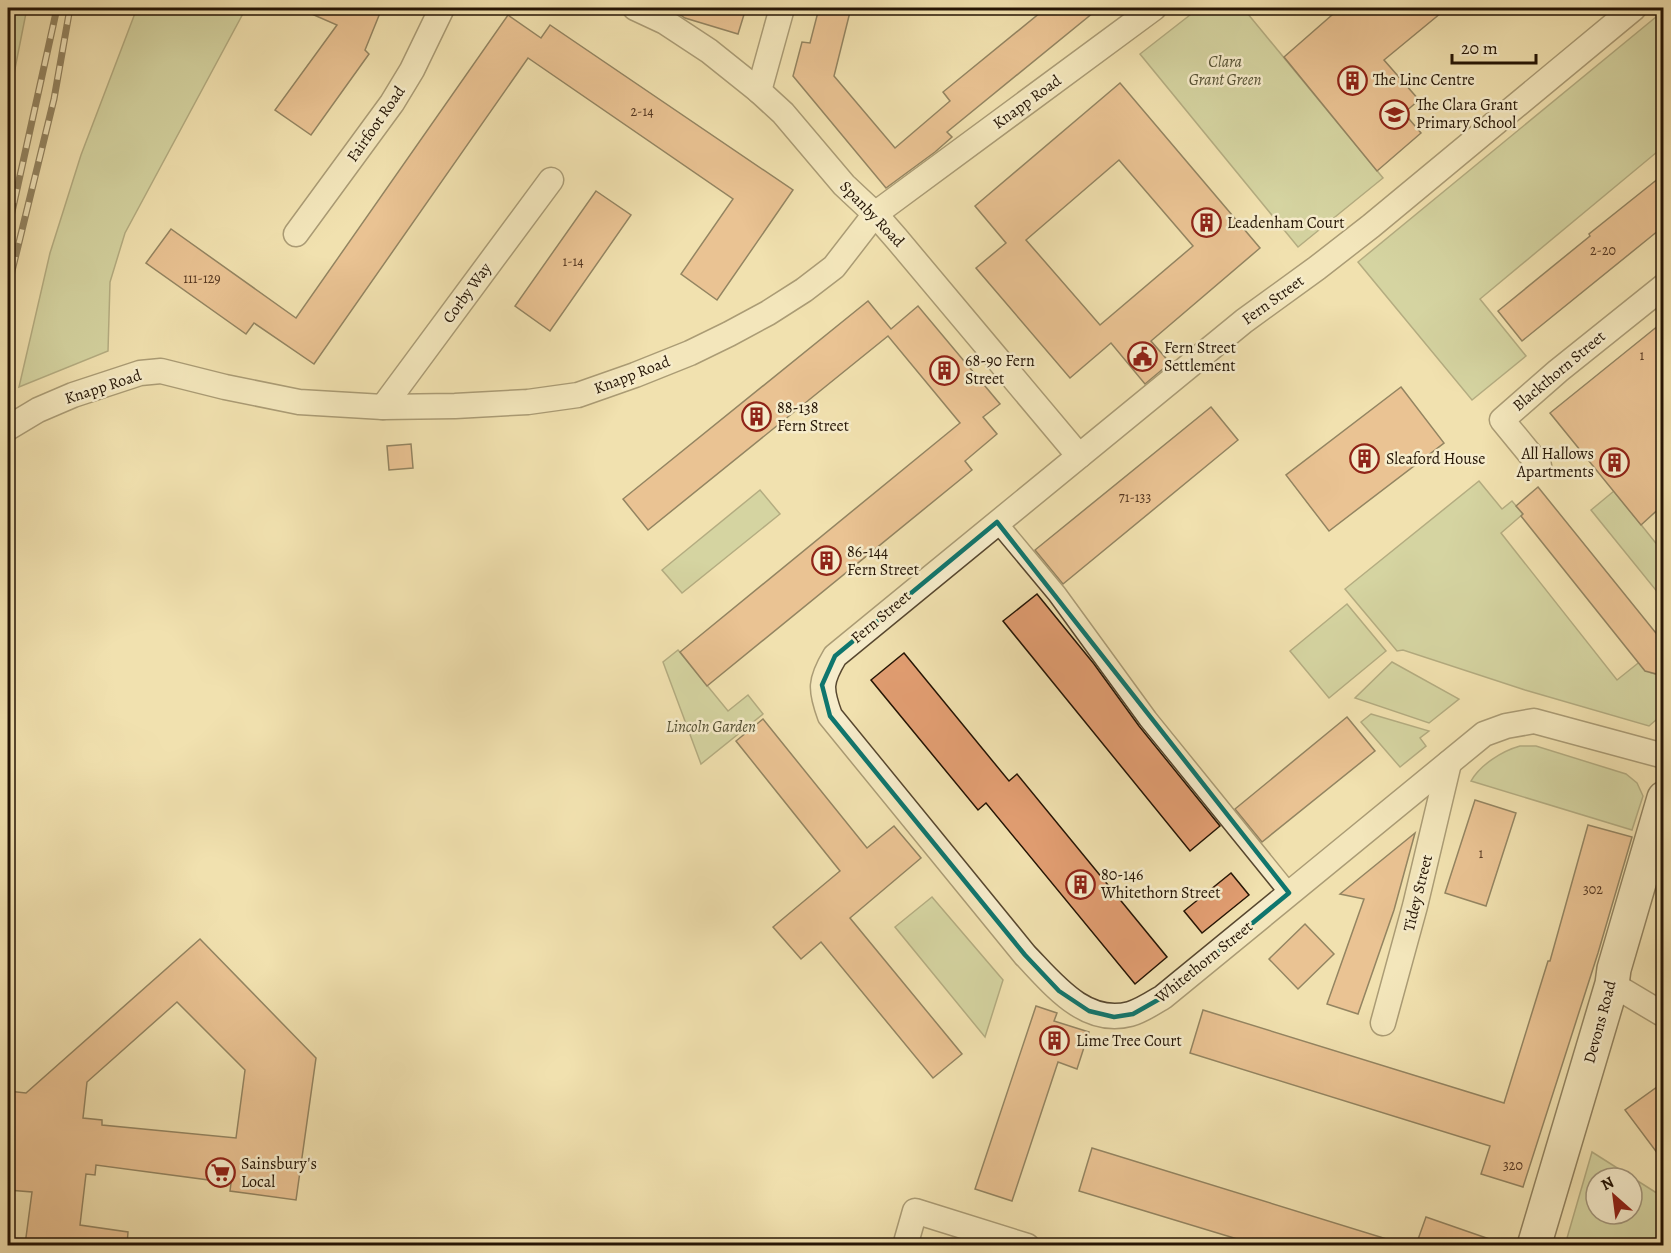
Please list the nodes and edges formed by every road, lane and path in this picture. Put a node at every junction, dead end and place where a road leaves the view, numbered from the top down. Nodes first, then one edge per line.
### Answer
1 (442, 8) edge
2 (635, 8) edge
3 (782, 8) edge
4 (1154, 8) edge
5 (1634, 8) edge
6 (759, 91) junction
7 (551, 180) dead end
8 (875, 214) junction
9 (296, 234) dead end
10 (1664, 286) edge
11 (383, 406) junction
12 (8, 428) edge
13 (1079, 456) junction
14 (1539, 465) dead end
15 (997, 522) junction
16 (823, 697) joint
17 (1664, 756) edge
18 (1449, 763) junction
19 (1664, 798) edge
20 (1289, 893) junction
21 (1612, 984) junction
22 (1664, 1015) edge
23 (1383, 1023) dead end
24 (905, 1245) edge
25 (1027, 1245) edge
26 (1534, 1245) edge

1 - 9 street, Fairfoot Road
2 - 6 street, Spanby Road
3 - 6 street
4 - 8 street, Knapp Road
5 - 13 street, Fern Street
6 - 8 street, Spanby Road
7 - 11 street, Corby Way
8 - 11 street, Knapp Road
8 - 13 street, Spanby Road
10 - 14 street, Blackthorn Street
11 - 12 street, Knapp Road
13 - 15 street, Fern Street
15 - 16 street, Fern Street
15 - 20 street
16 - 20 street, Whitethorn Street
17 - 18 street, Whitethorn Street
18 - 20 street, Whitethorn Street
18 - 23 street, Tidey Street
19 - 21 main road, Devons Road
21 - 22 street
21 - 26 main road, Devons Road
24 - 25 street

